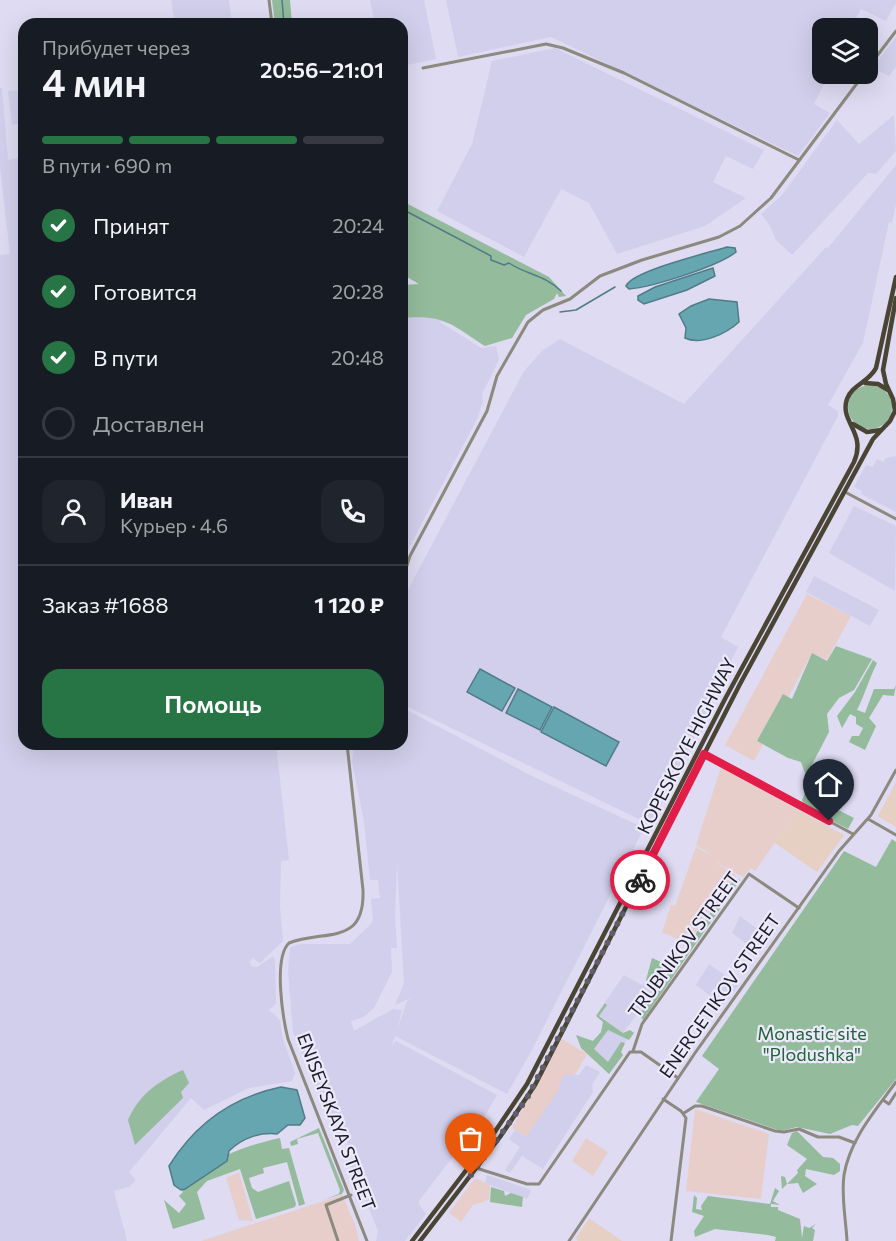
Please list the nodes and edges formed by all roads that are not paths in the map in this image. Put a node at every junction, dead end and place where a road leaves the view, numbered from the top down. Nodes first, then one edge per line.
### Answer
1 (269, 0) edge
2 (271, 18) edge
3 (896, 31) edge
4 (878, 55) edge
5 (423, 68) dead end
6 (856, 84) edge
7 (799, 159) junction
8 (896, 277) edge
9 (896, 298) edge
10 (863, 384) junction
11 (890, 392) junction
12 (895, 408) edge
13 (849, 420) junction
14 (896, 423) edge
15 (888, 424) junction
16 (881, 429) junction
17 (845, 492) junction
18 (896, 519) edge
19 (408, 562) edge
20 (348, 750) edge
21 (702, 753) junction
22 (896, 770) edge
23 (868, 819) junction
24 (854, 834) junction
25 (896, 836) edge
26 (799, 908) junction
27 (610, 931) junction
28 (633, 1051) junction
29 (678, 1078) junction
30 (896, 1082) edge
31 (896, 1093) edge
32 (663, 1100) junction
33 (883, 1100) junction
34 (684, 1113) junction
35 (855, 1143) junction
36 (469, 1165) junction
37 (476, 1168) junction
38 (351, 1195) junction
39 (338, 1241) edge
40 (367, 1241) edge
41 (412, 1241) edge
42 (420, 1241) edge
43 (569, 1241) edge
44 (671, 1241) edge
45 (847, 1241) edge

1 - 2 street
3 - 4 street
5 - 7 street
6 - 7 street
7 - 19 street
8 - 10 main road, KOPESKOYE HIGHWAY
9 - 11 main road
10 - 11 main road
10 - 13 main road, KOPESKOYE HIGHWAY
11 - 12 main road
12 - 15 main road
13 - 16 main road
13 - 21 main road, KOPESKOYE HIGHWAY
14 - 15 main road
15 - 16 main road, KOPESKOYE HIGHWAY
16 - 17 main road, KOPESKOYE HIGHWAY
17 - 18 street
17 - 21 main road, KOPESKOYE HIGHWAY
20 - 38 street, ENISEYSKAYA STREET
21 - 24 street
21 - 27 main road, KOPESKOYE HIGHWAY
22 - 23 street, ENERGETIKOV STREET
23 - 24 street, ENERGETIKOV STREET
23 - 25 street
24 - 26 street, ENERGETIKOV STREET
26 - 28 street, TRUBNIKOV STREET
26 - 29 street, ENERGETIKOV STREET
27 - 36 main road, KOPESKOYE HIGHWAY
27 - 37 main road, KOPESKOYE HIGHWAY
28 - 29 street
28 - 37 street, TRUBNIKOV STREET
29 - 32 street, ENERGETIKOV STREET
30 - 33 street
31 - 33 street
32 - 34 street
32 - 43 street, ENERGETIKOV STREET
33 - 35 street
34 - 35 street
34 - 44 street
35 - 45 street
36 - 37 main road
36 - 41 main road, KOPESKOYE HIGHWAY
37 - 42 main road, KOPESKOYE HIGHWAY
38 - 39 street
38 - 40 street, ENISEYSKAYA STREET

